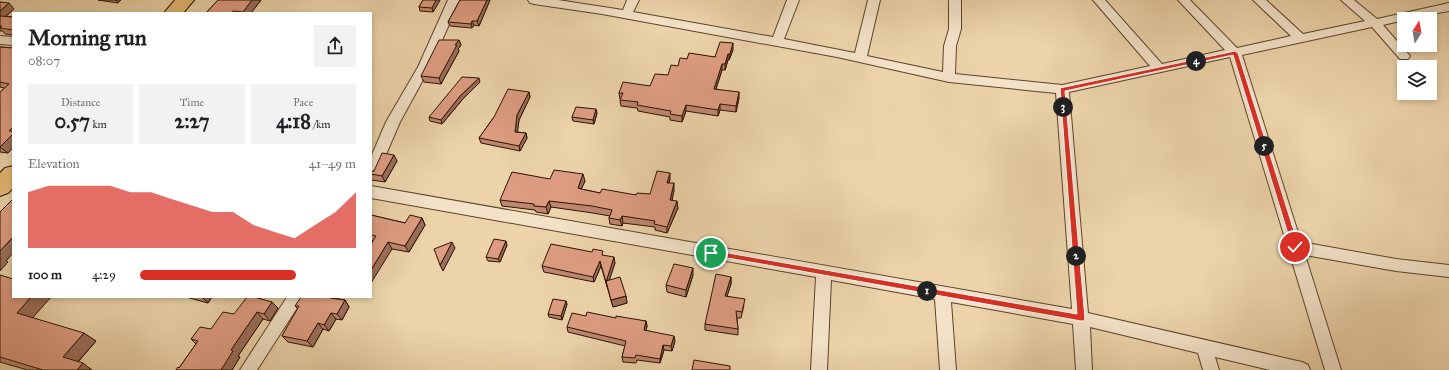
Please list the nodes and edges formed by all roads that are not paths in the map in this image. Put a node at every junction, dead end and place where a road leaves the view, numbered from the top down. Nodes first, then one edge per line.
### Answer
1 (185, 0) edge
2 (454, 0) edge
3 (534, 0) edge
4 (634, 0) edge
5 (793, 0) edge
6 (874, 0) edge
7 (955, 0) edge
8 (1099, 0) edge
9 (1184, 0) edge
10 (1259, 0) edge
11 (1347, 0) edge
12 (1426, 0) edge
13 (1449, 6) edge
14 (1436, 9) junction
15 (174, 12) edge
16 (626, 14) junction
17 (1375, 23) junction
18 (1301, 39) junction
19 (0, 40) edge
20 (12, 41) edge
21 (778, 42) junction
22 (1235, 53) junction
23 (1404, 56) dead end
24 (860, 58) junction
25 (1160, 69) junction
26 (949, 78) junction
27 (1062, 89) junction
28 (372, 171) edge
29 (12, 175) edge
30 (0, 187) edge
31 (372, 192) edge
32 (1295, 247) junction
33 (1449, 271) edge
34 (824, 273) junction
35 (943, 294) junction
36 (295, 298) edge
37 (1081, 318) junction
38 (1204, 347) junction
39 (248, 370) edge
40 (819, 370) edge
41 (948, 370) edge
42 (1084, 370) edge
43 (1211, 370) edge
44 (1302, 370) edge
45 (1333, 370) edge

1 - 15 highway
2 - 28 street
3 - 16 street
4 - 16 street
5 - 21 street
6 - 24 street
7 - 26 street
8 - 25 street
9 - 22 street
10 - 18 street
11 - 17 street
12 - 14 street
13 - 14 street
14 - 17 street
16 - 21 street
17 - 18 street
17 - 23 street
18 - 22 street
19 - 20 street
21 - 24 street
22 - 25 street
22 - 32 street
24 - 26 street
25 - 27 street
26 - 27 street
27 - 37 street
29 - 30 highway
31 - 34 street
32 - 33 street
32 - 45 street
34 - 35 street
34 - 40 street
35 - 37 street
35 - 41 street
36 - 39 street
37 - 38 street
37 - 42 street
38 - 43 street
38 - 44 street

